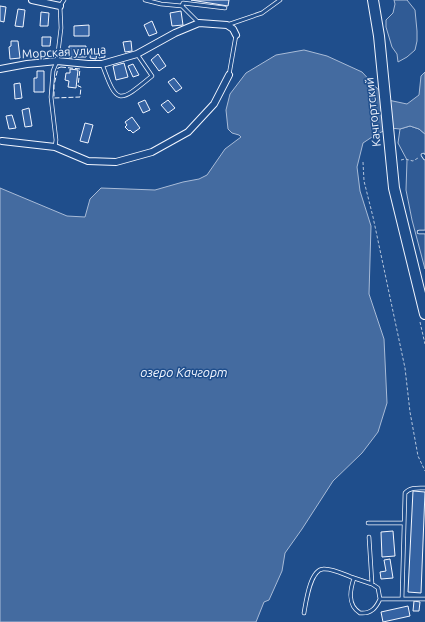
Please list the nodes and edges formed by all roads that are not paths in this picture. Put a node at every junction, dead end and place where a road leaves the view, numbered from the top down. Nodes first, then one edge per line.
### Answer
1 (32, 0) edge
2 (64, 0) edge
3 (145, 0) edge
4 (280, 0) edge
5 (373, 0) edge
6 (60, 6) junction
7 (182, 6) junction
8 (225, 8) dead end
9 (199, 22) junction
10 (227, 24) junction
11 (236, 35) joint
12 (137, 54) junction
13 (57, 61) junction
14 (102, 64) junction
15 (0, 69) edge
16 (229, 74) joint
17 (2, 141) dead end
18 (55, 147) junction
19 (419, 232) dead end
20 (425, 232) edge
21 (425, 314) edge
22 (425, 488) edge
23 (368, 523) dead end
24 (404, 523) junction
25 (369, 537) dead end
26 (354, 578) junction
27 (372, 584) junction
28 (380, 599) junction
29 (402, 599) junction
30 (425, 599) edge
31 (304, 613) dead end

1 - 6 street
2 - 6 lane
3 - 7 lane
4 - 10 lane
5 - 21 main road, Качгортский
6 - 13 lane
7 - 8 lane
7 - 9 lane
9 - 10 street, Морская улица
9 - 12 street, Морская улица
10 - 11 street
11 - 16 lane
12 - 14 street, Морская улица
12 - 14 lane
13 - 14 street, Морская улица
13 - 15 street, Морская улица
13 - 18 lane
16 - 18 street
17 - 18 street
19 - 20 lane
22 - 24 lane
23 - 24 lane
24 - 29 lane
25 - 27 lane
26 - 27 lane
26 - 28 lane
26 - 31 lane
27 - 28 lane
28 - 29 lane
29 - 30 lane

